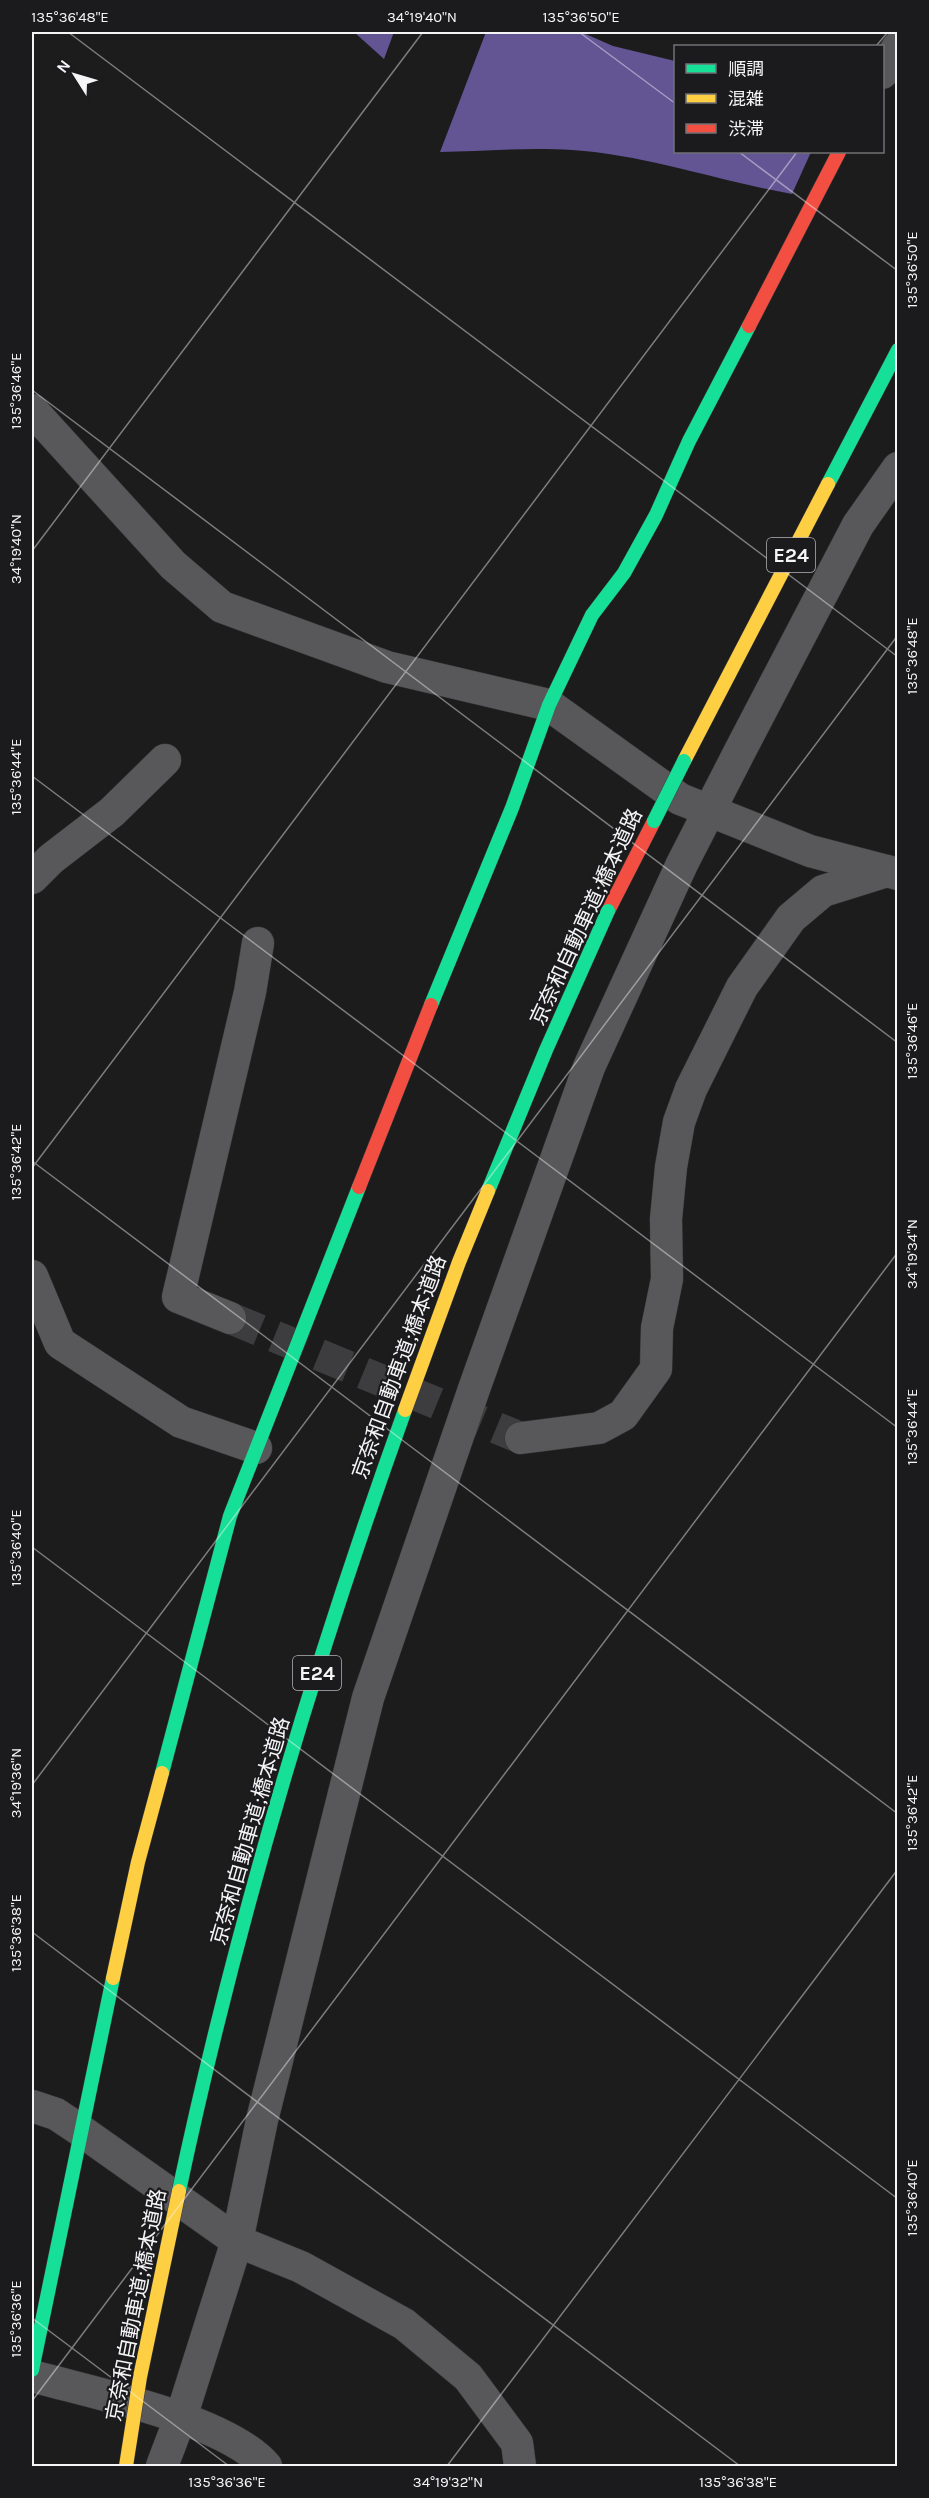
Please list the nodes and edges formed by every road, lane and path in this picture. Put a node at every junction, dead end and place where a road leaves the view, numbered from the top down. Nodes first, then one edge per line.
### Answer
1 (897, 47) edge
2 (884, 70) edge
3 (838, 153) edge
4 (897, 350) edge
5 (32, 410) edge
6 (897, 468) edge
7 (549, 705) junction
8 (165, 760) dead end
9 (710, 811) junction
10 (892, 873) edge
11 (32, 878) edge
12 (258, 943) dead end
13 (32, 1276) edge
14 (230, 1318) tunnel mouth
15 (521, 1438) tunnel mouth
16 (256, 1448) junction
17 (32, 2106) edge
18 (80, 2130) junction
19 (237, 2241) junction
20 (32, 2370) edge
21 (32, 2376) edge
22 (180, 2417) junction
23 (126, 2466) edge
24 (162, 2466) edge
25 (266, 2466) edge
26 (520, 2466) edge

1 - 2 street
3 - 7 main road
4 - 23 main road, 京奈和自動車道;橋本道路 / E24, bridge
5 - 7 street
6 - 9 street
7 - 9 street
7 - 16 main road
8 - 11 street
9 - 10 street
9 - 19 street
10 - 15 street
12 - 14 street
13 - 16 street
16 - 18 main road
17 - 18 street
18 - 19 street
18 - 20 main road
19 - 22 street
19 - 26 street
21 - 22 street
22 - 24 street
22 - 25 street

